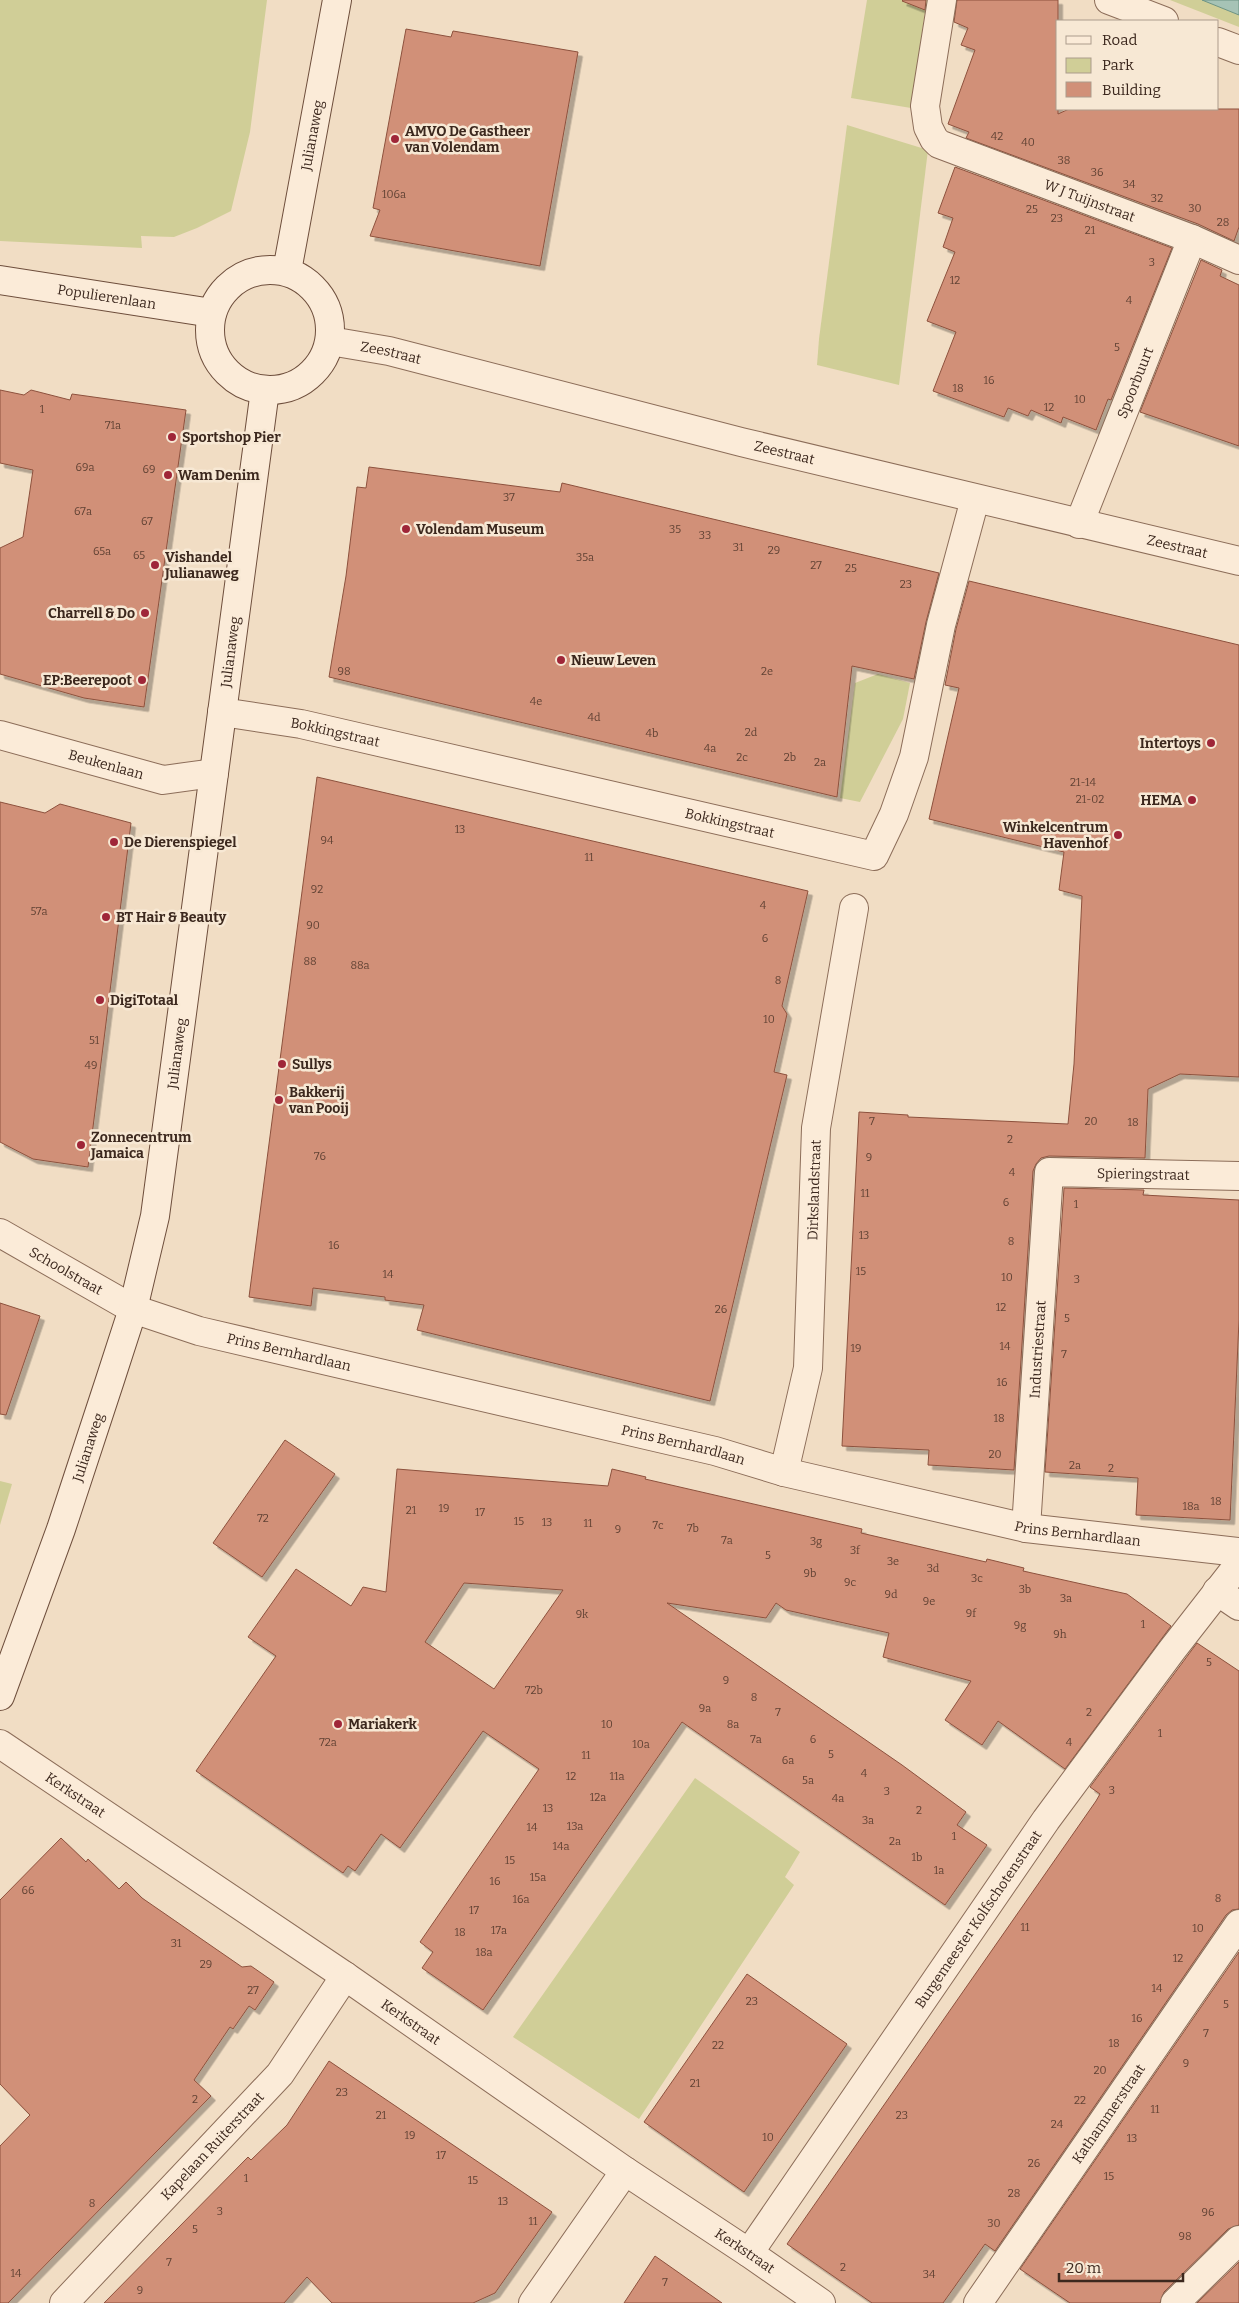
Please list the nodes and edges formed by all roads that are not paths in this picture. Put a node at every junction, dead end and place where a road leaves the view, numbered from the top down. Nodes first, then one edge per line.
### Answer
1 (337, 0) edge
2 (942, 0) edge
3 (1109, 0) edge
4 (1161, 20) edge
5 (1219, 42) edge
6 (1239, 50) edge
7 (1192, 239) junction
8 (1239, 260) edge
9 (287, 271) junction
10 (0, 280) edge
11 (212, 313) junction
12 (330, 341) junction
13 (265, 390) junction
14 (975, 499) junction
15 (1078, 524) junction
16 (1239, 561) edge
17 (222, 712) junction
18 (0, 735) edge
19 (214, 773) junction
20 (854, 908) dead end
21 (1049, 1172) joint
22 (1239, 1176) edge
23 (0, 1233) edge
24 (133, 1308) junction
25 (784, 1472) junction
26 (1026, 1528) junction
27 (1239, 1552) edge
28 (1239, 1564) edge
29 (1228, 1599) edge
30 (2, 1687) edge
31 (0, 1744) edge
32 (1239, 1924) edge
33 (345, 1976) junction
34 (625, 2171) junction
35 (1239, 2240) edge
36 (749, 2253) junction
37 (64, 2303) edge
38 (533, 2303) edge
39 (820, 2303) edge
40 (978, 2303) edge
41 (1175, 2303) edge

1 - 9 street, Julianaweg
2 - 7 street, W J Tuijnstraat
3 - 4 street
5 - 6 street
7 - 8 street, W J Tuijnstraat
7 - 15 street, Spoorbuurt
9 - 11 street
9 - 12 street
10 - 11 street, Populierenlaan
11 - 13 street
12 - 13 street
12 - 14 street, Zeestraat
13 - 17 street, Julianaweg
14 - 15 street, Zeestraat
14 - 17 street, Bokkingstraat
15 - 16 street, Zeestraat
17 - 19 street, Julianaweg
18 - 19 street, Beukenlaan
19 - 24 street, Julianaweg
20 - 25 street, Dirkslandstraat
21 - 22 street, Spieringstraat
21 - 26 street, Industriestraat
23 - 24 street, Schoolstraat
24 - 25 street, Prins Bernhardlaan
24 - 30 street, Julianaweg
25 - 26 street, Prins Bernhardlaan
26 - 27 street, Prins Bernhardlaan
28 - 29 street, Burgemeester Kolfschotenstraat
29 - 36 street, Burgemeester Kolfschotenstraat
31 - 33 street, Kerkstraat
32 - 40 street, Kathammerstraat
33 - 34 street, Kerkstraat
33 - 37 street, Kapelaan Ruiterstraat
34 - 36 street, Kerkstraat
34 - 38 street
35 - 41 street
36 - 39 street, Kerkstraat

